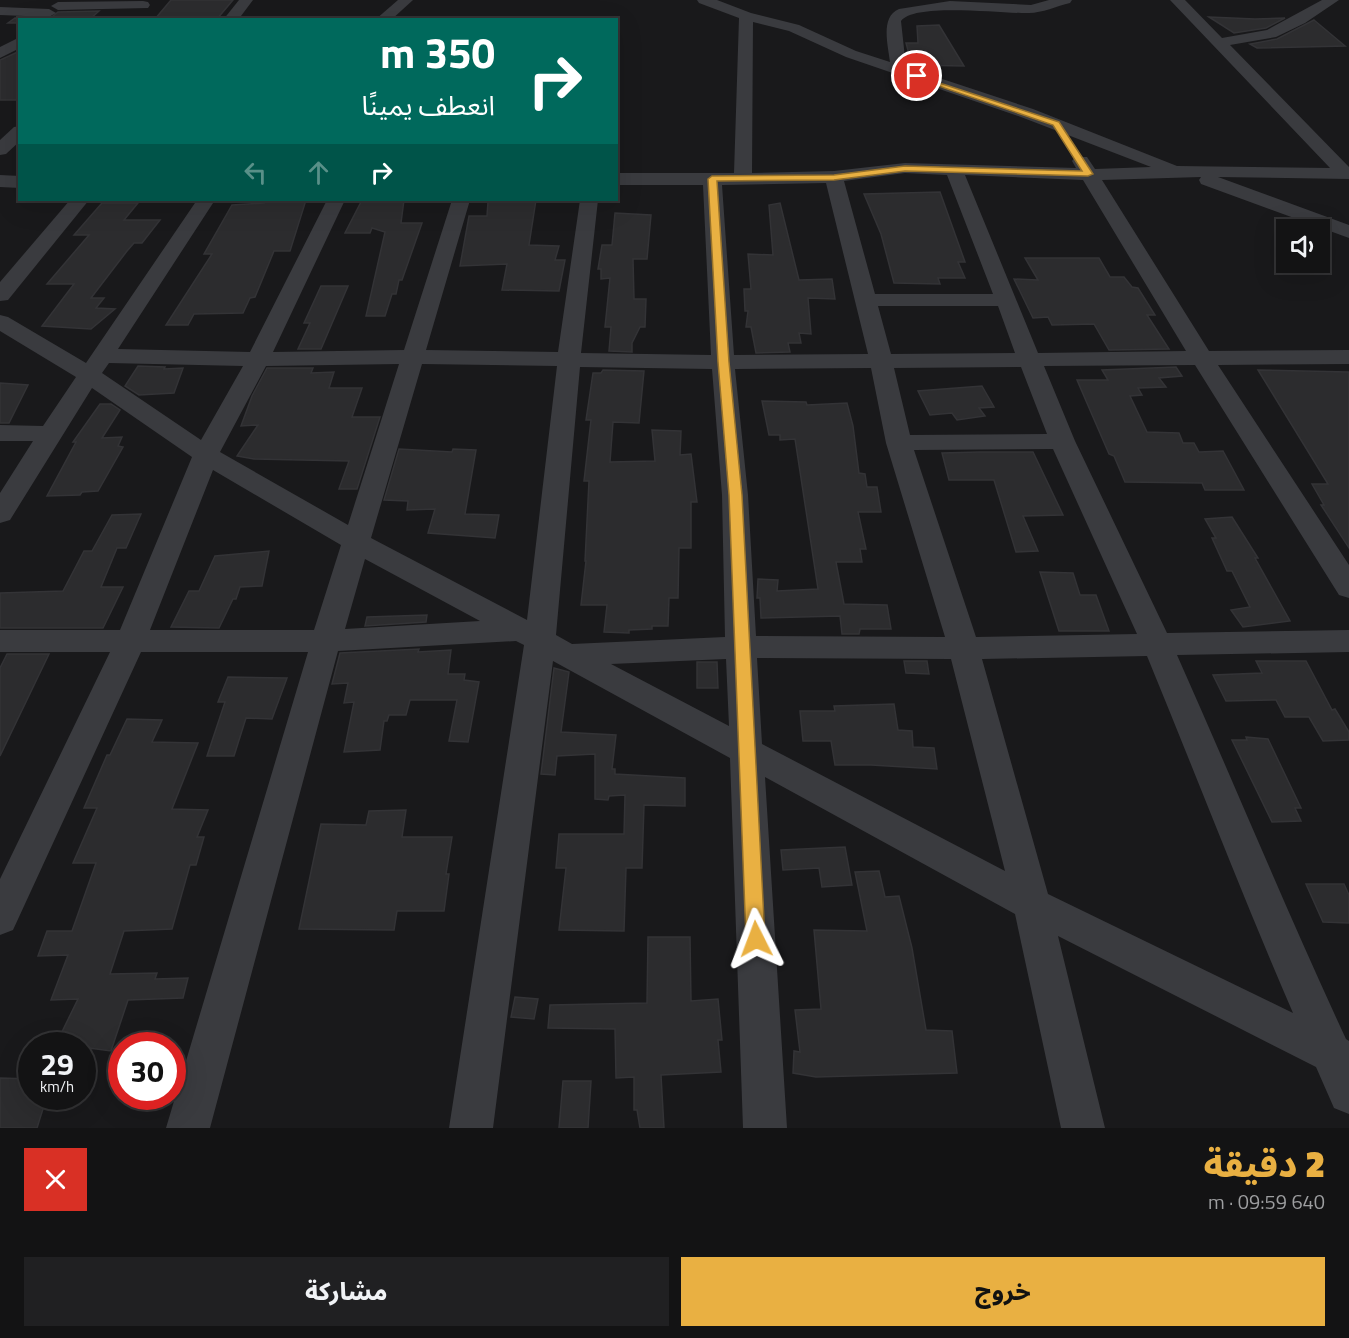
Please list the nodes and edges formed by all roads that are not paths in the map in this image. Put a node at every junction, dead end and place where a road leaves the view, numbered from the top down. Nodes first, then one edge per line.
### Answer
1 (246, 0) edge
2 (406, 0) edge
3 (706, 0) edge
4 (1065, 0) edge
5 (1177, 0) edge
6 (1332, 0) edge
7 (146, 3) edge
8 (53, 10) edge
9 (0, 11) edge
10 (746, 16) junction
11 (131, 18) edge
12 (232, 18) edge
13 (384, 18) edge
14 (1218, 43) junction
15 (898, 70) junction
16 (1056, 123) junction
17 (18, 133) edge
18 (0, 150) edge
19 (954, 170) junction
20 (1177, 171) junction
21 (1347, 173) edge
22 (1088, 174) junction
23 (834, 177) junction
24 (618, 179) edge
25 (712, 179) junction
26 (743, 179) junction
27 (0, 181) edge
28 (18, 182) edge
29 (79, 201) edge
30 (205, 201) edge
31 (336, 201) edge
32 (460, 201) edge
33 (589, 201) edge
34 (1349, 232) edge
35 (0, 296) edge
36 (866, 300) junction
37 (1006, 300) junction
38 (0, 321) edge
39 (412, 357) junction
40 (1349, 357) edge
41 (1029, 358) junction
42 (258, 359) junction
43 (569, 360) junction
44 (881, 360) junction
45 (1203, 360) junction
46 (723, 362) junction
47 (96, 366) junction
48 (0, 433) edge
49 (50, 434) junction
50 (1062, 441) junction
51 (899, 443) junction
52 (206, 455) junction
53 (0, 514) edge
54 (358, 543) junction
55 (1349, 588) edge
56 (0, 641) edge
57 (326, 641) junction
58 (543, 641) junction
59 (1349, 641) edge
60 (130, 643) junction
61 (1157, 644) junction
62 (741, 647) junction
63 (964, 648) junction
64 (746, 751) junction
65 (1032, 904) junction
66 (0, 918) edge
67 (1340, 1057) edge
68 (1349, 1093) edge
69 (189, 1128) edge
70 (471, 1128) edge
71 (765, 1128) edge
72 (1083, 1128) edge

1 - 12 street
2 - 13 street
3 - 10 street
4 - 15 street
5 - 14 street
6 - 14 street
7 - 8 street
7 - 11 street
8 - 9 street
10 - 15 street
10 - 26 street
14 - 21 street
15 - 16 street
16 - 20 street
16 - 22 street
17 - 18 street
19 - 22 street
19 - 23 street
19 - 37 street
20 - 21 street
20 - 22 street
20 - 34 street
22 - 45 street
23 - 26 street
23 - 36 street
24 - 25 street
25 - 26 street
25 - 46 street
27 - 28 street
29 - 35 street
30 - 47 street
31 - 42 street
32 - 39 street
33 - 43 street
36 - 37 street
36 - 44 street
37 - 41 street
38 - 47 street
39 - 42 street
39 - 43 street
39 - 54 street
40 - 45 street
41 - 44 street
41 - 45 street
41 - 50 street
42 - 47 street
42 - 52 street
43 - 46 street
43 - 58 street
44 - 46 street
44 - 51 street
45 - 55 street
46 - 62 street
47 - 49 street
47 - 52 street
48 - 49 street
49 - 53 street
50 - 51 street
50 - 61 street
51 - 63 street
52 - 54 street
52 - 60 street
54 - 57 street
54 - 58 street
56 - 60 street
57 - 58 street
57 - 60 street
57 - 69 street
58 - 62 street
58 - 64 street
58 - 70 street
59 - 61 street
60 - 66 street
61 - 63 street
61 - 67 street
62 - 63 street
62 - 64 street
63 - 65 street
64 - 65 street
64 - 71 street
65 - 67 street
65 - 72 street
67 - 68 street

